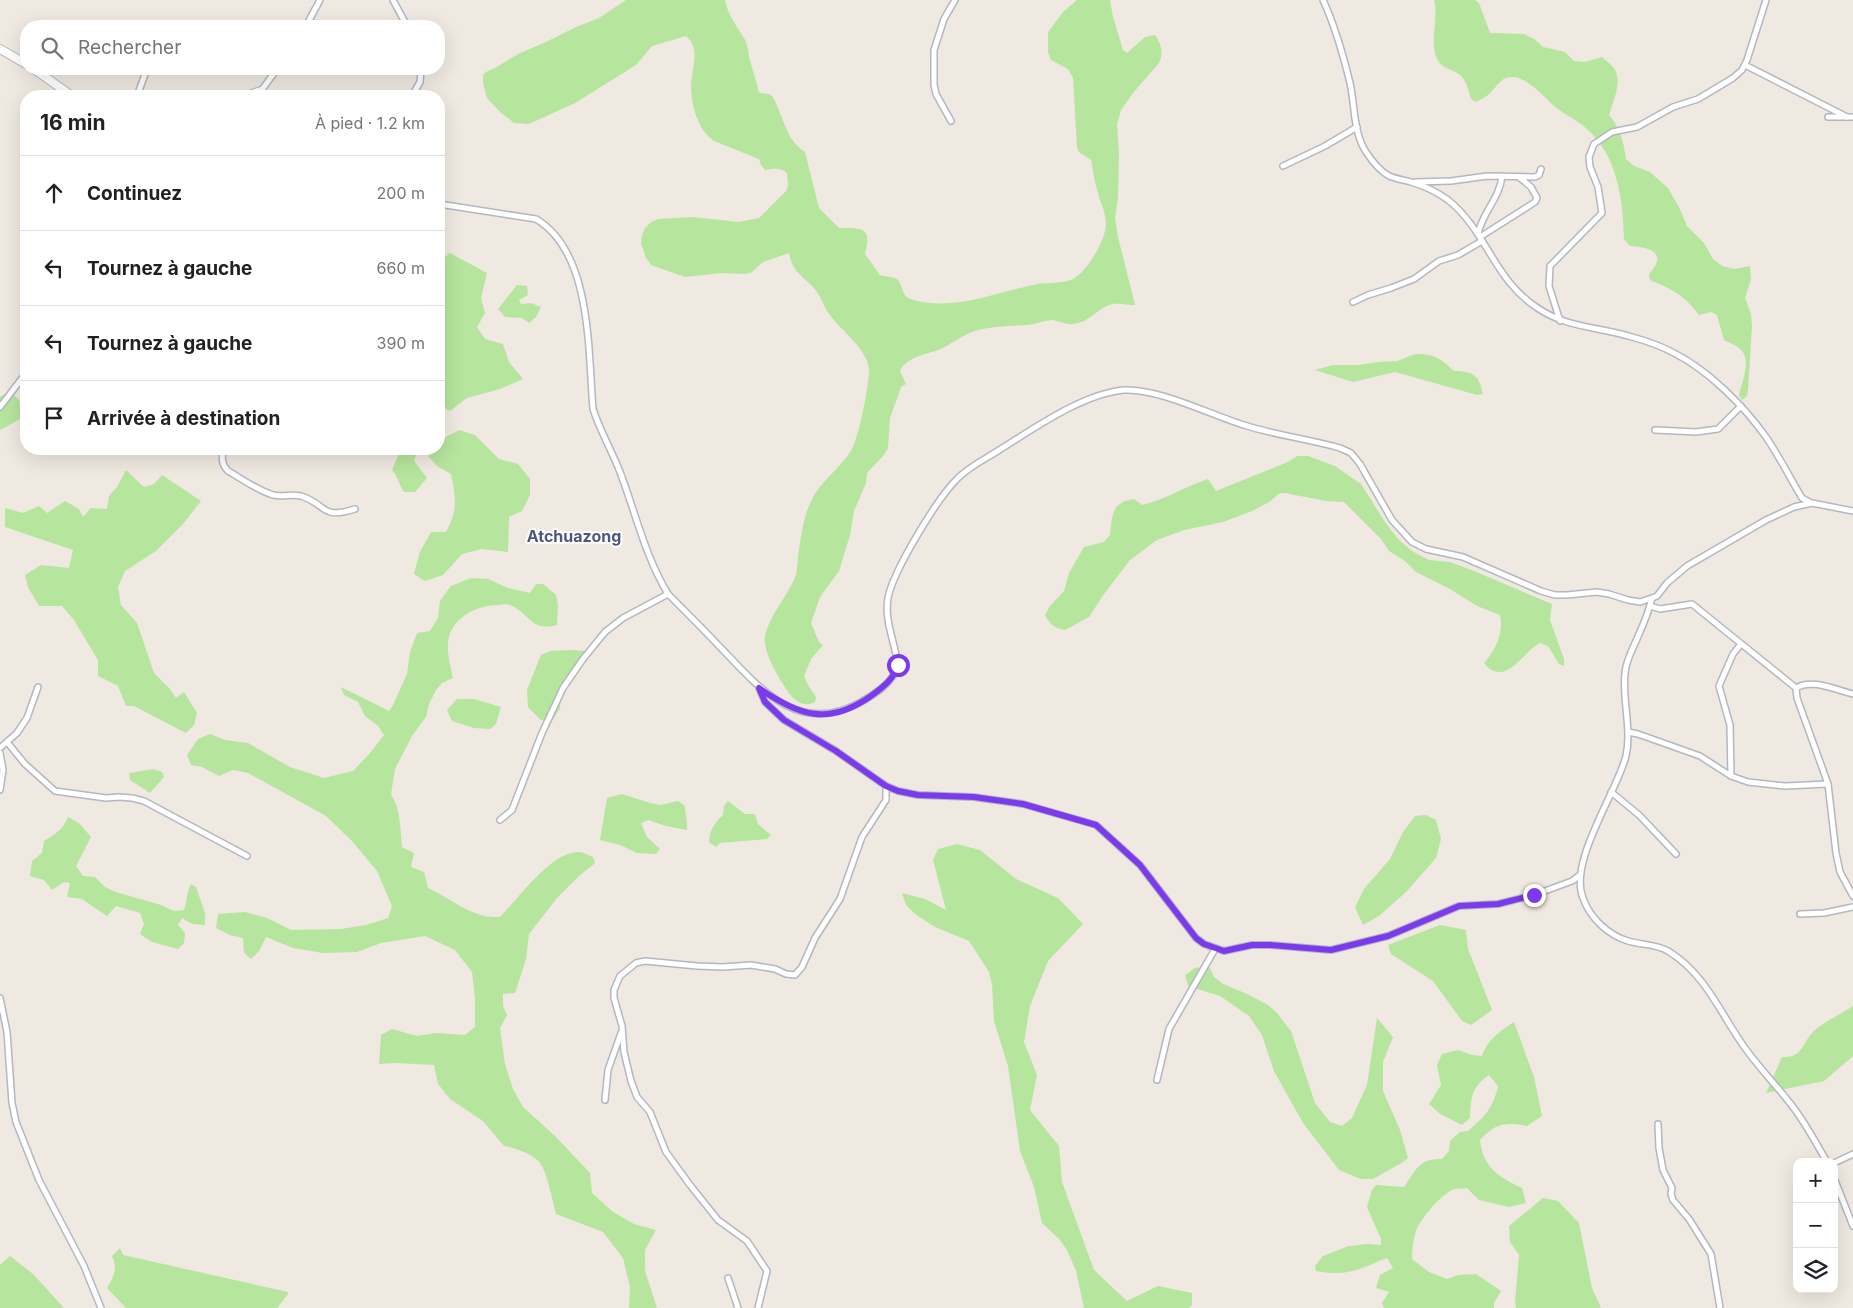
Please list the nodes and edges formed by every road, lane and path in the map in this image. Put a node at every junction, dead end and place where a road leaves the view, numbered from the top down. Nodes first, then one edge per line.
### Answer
1 (320, 0) edge
2 (393, 0) edge
3 (954, 0) edge
4 (1323, 0) edge
5 (1766, 0) edge
6 (309, 20) edge
7 (404, 20) edge
8 (0, 49) edge
9 (20, 61) edge
10 (1745, 65) junction
11 (42, 75) edge
12 (146, 75) edge
13 (273, 75) edge
14 (421, 75) edge
15 (64, 90) edge
16 (139, 90) edge
17 (263, 90) edge
18 (415, 90) edge
19 (1828, 117) dead end
20 (1850, 117) edge
21 (951, 121) dead end
22 (1357, 127) junction
23 (1283, 166) dead end
24 (1541, 169) dead end
25 (1502, 176) junction
26 (1518, 176) junction
27 (1412, 182) junction
28 (445, 205) edge
29 (1480, 237) junction
30 (1353, 302) dead end
31 (1560, 321) junction
32 (20, 381) edge
33 (1740, 406) junction
34 (0, 407) edge
35 (1655, 430) dead end
36 (222, 455) edge
37 (1812, 503) junction
38 (355, 509) dead end
39 (1853, 510) edge
40 (668, 594) junction
41 (1652, 598) junction
42 (1650, 606) junction
43 (1741, 644) junction
44 (38, 687) dead end
45 (759, 688) junction
46 (1796, 688) junction
47 (1853, 694) edge
48 (1628, 732) junction
49 (7, 742) junction
50 (0, 748) edge
51 (0, 754) edge
52 (1731, 776) junction
53 (1828, 784) junction
54 (886, 786) junction
55 (0, 790) edge
56 (1611, 792) junction
57 (500, 820) dead end
58 (1676, 854) dead end
59 (247, 856) dead end
60 (1580, 875) junction
61 (1572, 881) junction
62 (1580, 886) junction
63 (1853, 896) edge
64 (1853, 907) edge
65 (1800, 914) dead end
66 (1215, 949) junction
67 (0, 998) edge
68 (622, 1030) junction
69 (1157, 1080) dead end
70 (605, 1100) dead end
71 (1658, 1124) dead end
72 (1853, 1154) edge
73 (1825, 1158) edge
74 (1838, 1161) edge
75 (1838, 1188) edge
76 (1853, 1226) edge
77 (728, 1278) dead end
78 (101, 1308) edge
79 (738, 1308) edge
80 (758, 1308) edge
81 (1720, 1308) edge

1 - 6 street
2 - 7 street
3 - 21 street
4 - 22 street
5 - 10 street
8 - 9 street
10 - 20 street
10 - 31 street
11 - 15 street
12 - 16 street
13 - 17 street
14 - 18 street
19 - 20 street
22 - 23 street
22 - 27 street
24 - 26 street
25 - 26 street
25 - 27 street
25 - 29 street
26 - 29 street
27 - 29 street
28 - 40 street
29 - 30 street
29 - 31 street
31 - 33 street
32 - 34 street
33 - 35 street
33 - 37 street
36 - 38 street
37 - 39 street
37 - 41 street
40 - 45 street
40 - 57 street
41 - 42 street
41 - 45 street
42 - 43 street
42 - 48 street
43 - 46 street
43 - 52 street
44 - 49 street
45 - 54 street
46 - 47 street
46 - 53 street
48 - 52 street
48 - 56 street
49 - 50 street
49 - 59 street
51 - 55 street
52 - 53 street
53 - 63 street
54 - 66 street
54 - 68 street
56 - 58 street
56 - 60 street
60 - 61 street
60 - 62 street
61 - 62 street
61 - 66 street
62 - 73 street
64 - 65 street
66 - 69 street
67 - 78 street
68 - 70 street
68 - 80 street
71 - 81 street
72 - 74 street
75 - 76 street
77 - 79 street

